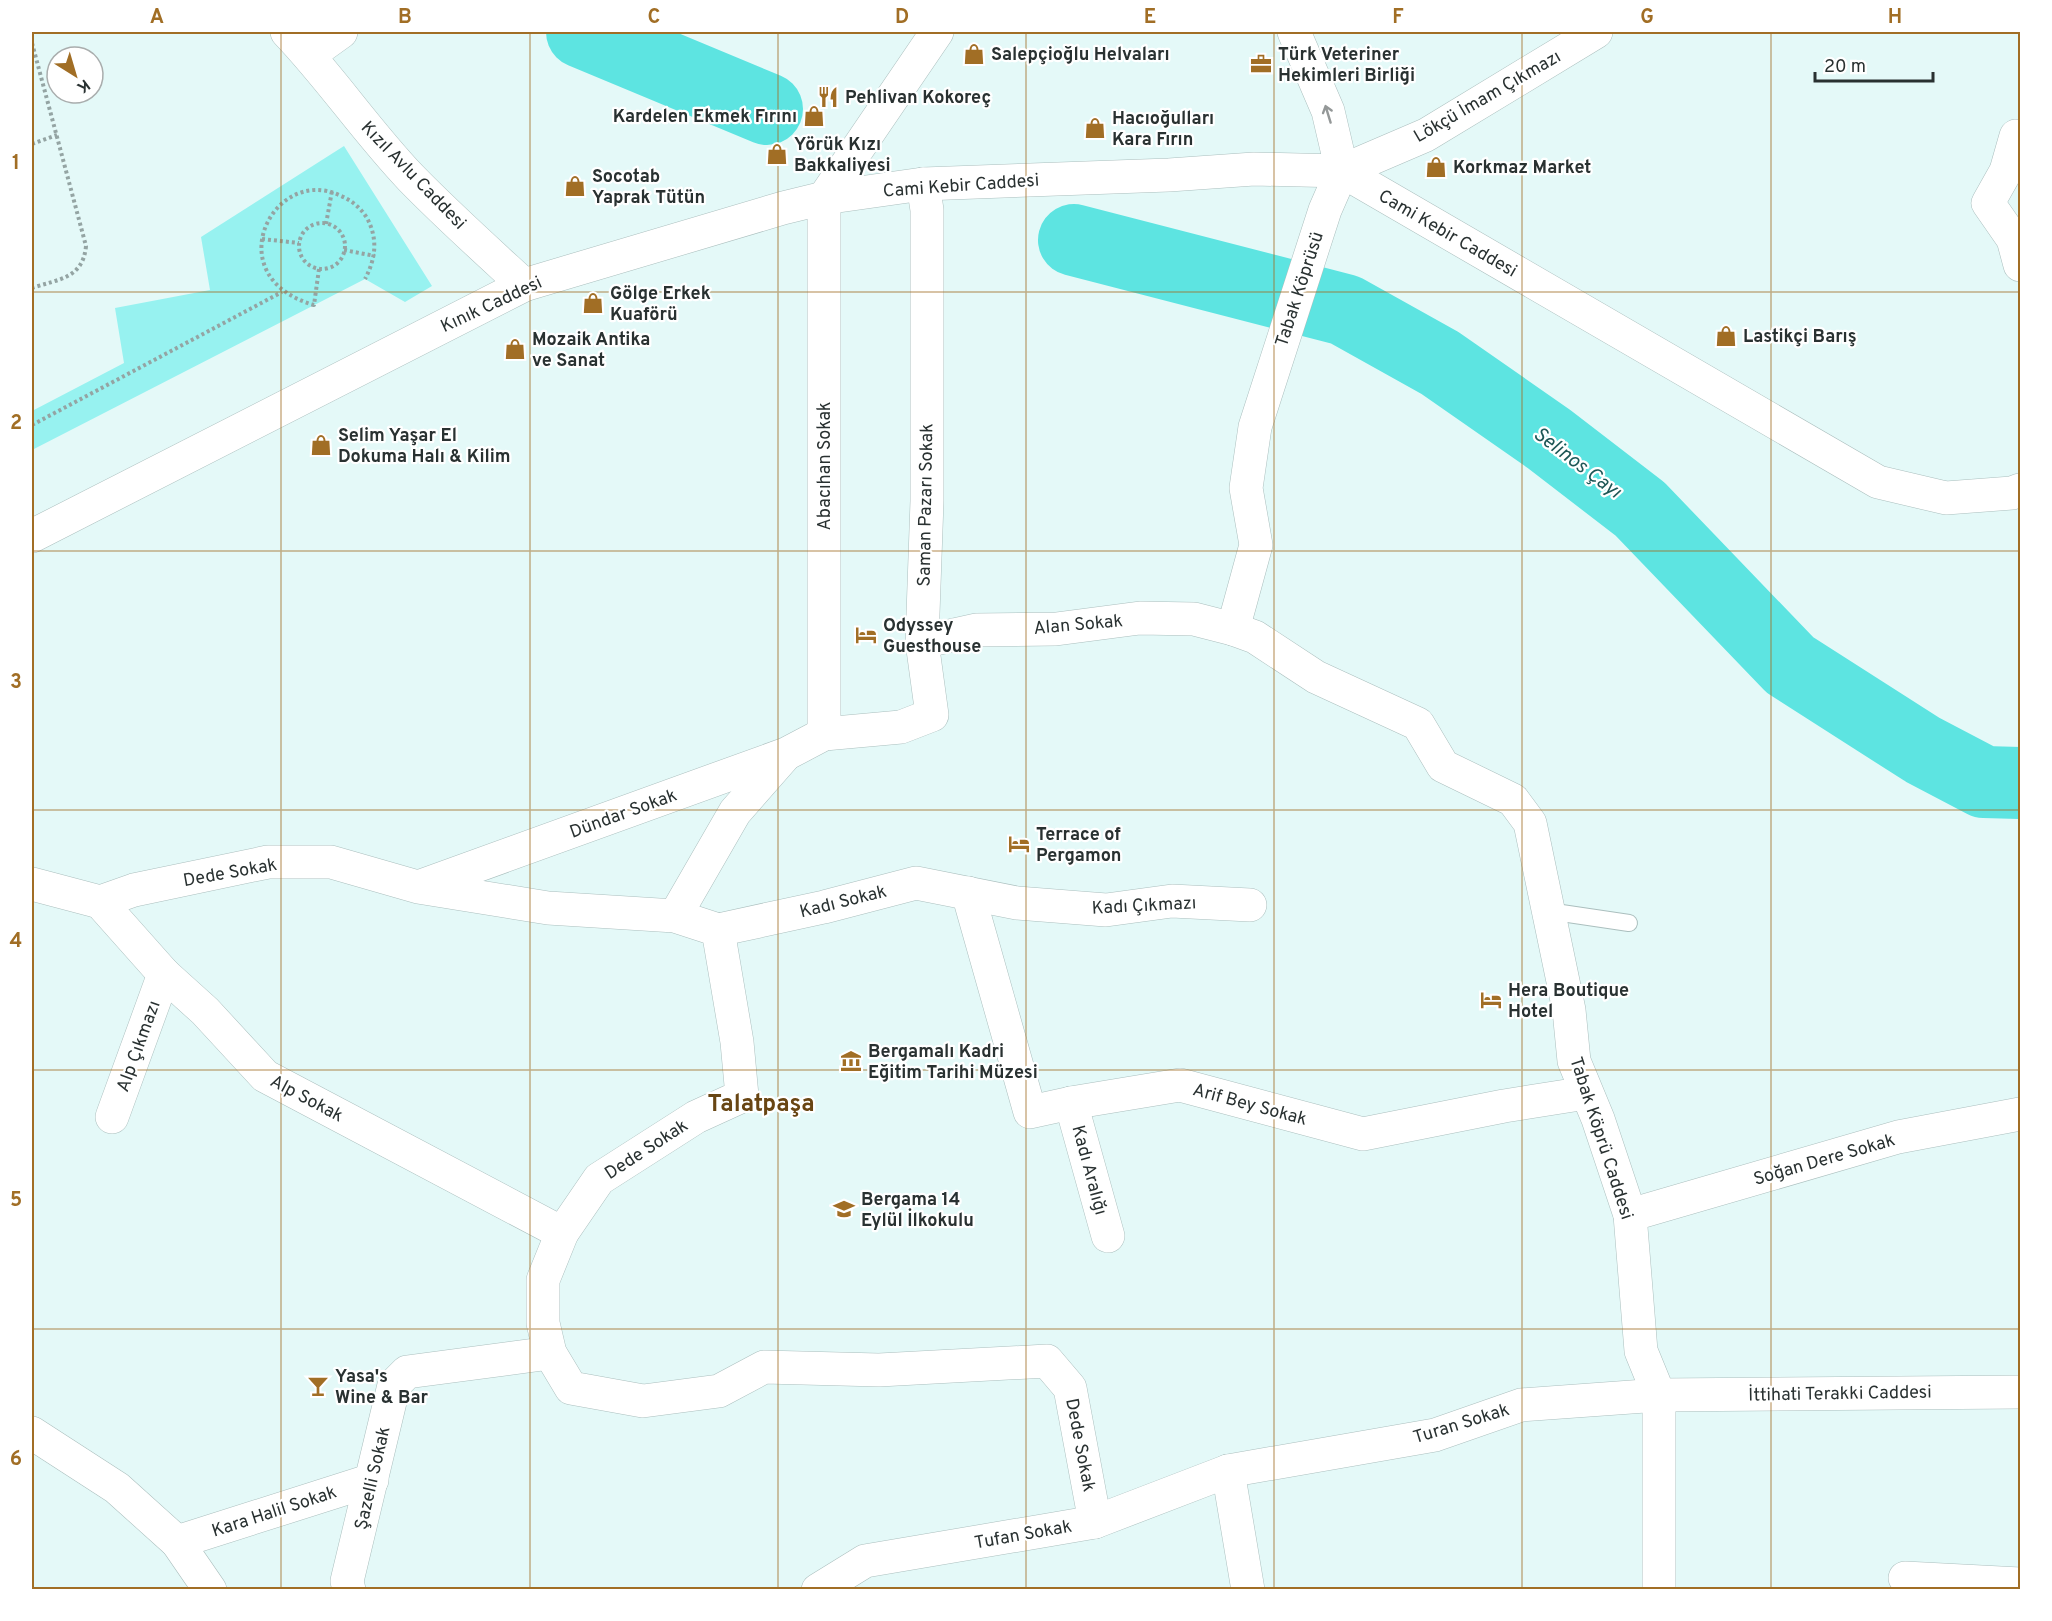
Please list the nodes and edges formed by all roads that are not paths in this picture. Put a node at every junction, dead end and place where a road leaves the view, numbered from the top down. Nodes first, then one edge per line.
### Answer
1 (341, 32) edge
2 (937, 32) edge
3 (1596, 32) edge
4 (1299, 35) edge
5 (298, 43) edge
6 (2016, 136) dead end
7 (1342, 171) junction
8 (923, 184) junction
9 (824, 198) junction
10 (2020, 265) edge
11 (524, 285) junction
12 (2020, 490) edge
13 (32, 536) edge
14 (1233, 629) junction
15 (922, 642) junction
16 (824, 734) junction
17 (786, 754) junction
18 (32, 884) edge
19 (418, 887) junction
20 (968, 893) junction
21 (100, 902) junction
22 (1250, 905) dead end
23 (1548, 911) junction
24 (675, 916) junction
25 (1629, 923) dead end
26 (718, 930) junction
27 (164, 974) junction
28 (1586, 1093) junction
29 (1071, 1103) junction
30 (2020, 1114) edge
31 (112, 1118) dead end
32 (1630, 1215) junction
33 (562, 1233) junction
34 (1108, 1236) dead end
35 (550, 1353) junction
36 (2020, 1392) edge
37 (1659, 1395) junction
38 (32, 1433) edge
39 (1228, 1471) junction
40 (372, 1480) junction
41 (1095, 1522) junction
42 (177, 1542) junction
43 (1905, 1578) dead end
44 (2020, 1584) edge
45 (210, 1590) edge
46 (349, 1590) edge
47 (818, 1590) edge
48 (1248, 1590) edge
49 (1659, 1590) edge

1 - 5 street
2 - 9 street
3 - 7 street, Lökçü İmam Çıkmazı
7 -> 4 street
5 - 11 street, Kızıl Avlu Caddesi
6 - 10 street
7 - 8 street, Cami Kebir Caddesi
7 - 12 street, Cami Kebir Caddesi
7 - 14 street, Tabak Köprüsü
8 - 9 street, Cami Kebir Caddesi
8 - 15 street, Saman Pazarı Sokak
9 - 11 street, Kınık Caddesi
9 - 16 street, Abacıhan Sokak
11 - 13 street, Kınık Caddesi
14 - 15 street, Alan Sokak
14 - 23 street, Tabak Köprü Caddesi
15 - 16 street, Saman Pazarı Sokak
16 - 17 street, Dündar Sokak
17 - 19 street, Dündar Sokak
17 - 24 street
18 - 21 street
19 - 21 street, Dede Sokak
19 - 24 street, Dede Sokak
20 - 22 street, Kadı Çıkmazı
20 - 26 street, Kadı Sokak
20 - 29 street, Arif Bey Sokak
21 - 27 street, Alp Sokak
23 - 25 lane
23 - 28 street, Tabak Köprü Caddesi
24 - 26 street, Dede Sokak
26 - 33 street, Dede Sokak
27 - 31 street, Alp Çıkmazı
27 - 33 street, Alp Sokak
28 - 29 street, Arif Bey Sokak
28 - 32 street, Tabak Köprü Caddesi
29 - 34 street, Kadı Aralığı
30 - 32 street, Soğan Dere Sokak
32 - 37 street, Tabak Köprü Caddesi
33 - 35 street, Dede Sokak
35 - 40 street, Şazelli Sokak
35 - 41 street, Dede Sokak
36 - 37 street, İttihati Terakki Caddesi
37 - 39 street, Turan Sokak
37 - 49 street
38 - 42 street
39 - 41 street, Tufan Sokak
39 - 48 street
40 - 42 street, Kara Halil Sokak
40 - 46 street, Şazelli Sokak
41 - 47 street, Tufan Sokak
42 - 45 street
43 - 44 street

